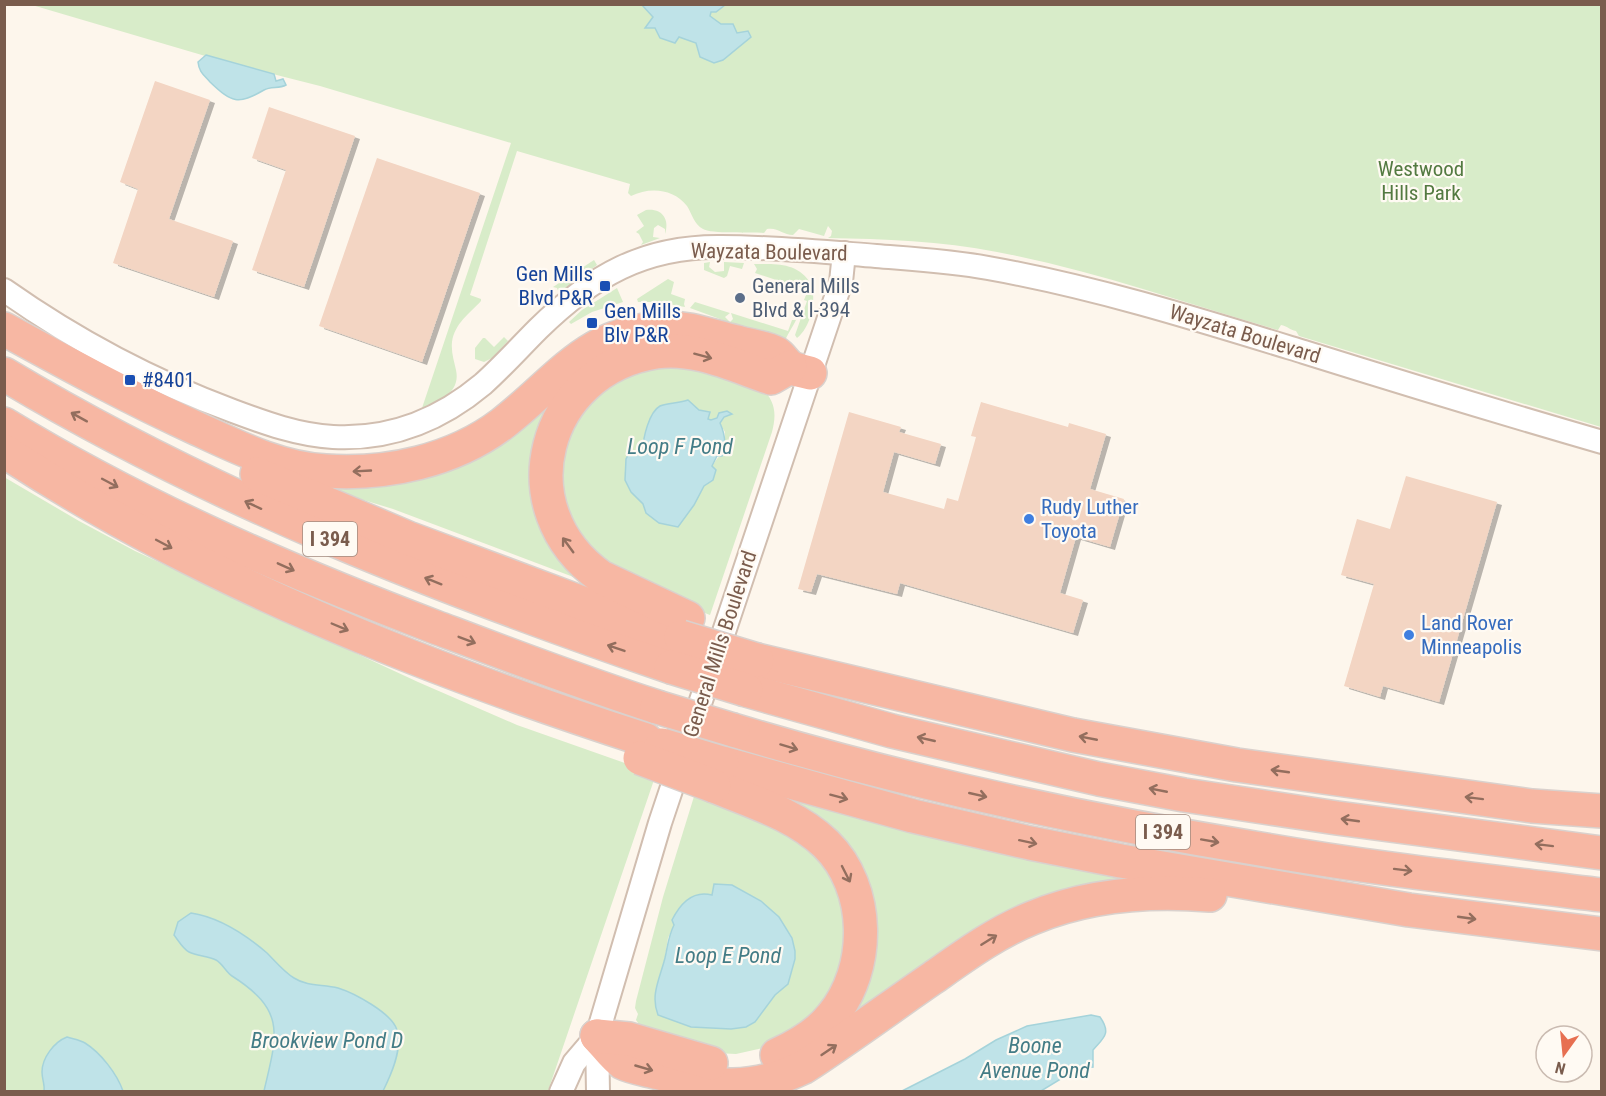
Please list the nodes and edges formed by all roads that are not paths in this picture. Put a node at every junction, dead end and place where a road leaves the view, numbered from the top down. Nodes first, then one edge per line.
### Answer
1 (844, 253) junction
2 (4, 290) edge
3 (4, 329) edge
4 (4, 338) edge
5 (788, 363) junction
6 (4, 374) edge
7 (4, 424) edge
8 (1602, 442) edge
9 (4, 451) edge
10 (680, 640) junction
11 (718, 775) junction
12 (1532, 806) junction
13 (1602, 811) edge
14 (1602, 819) edge
15 (1602, 853) edge
16 (1602, 895) edge
17 (1409, 910) junction
18 (1602, 936) edge
19 (597, 1036) junction
20 (561, 1092) edge
21 (598, 1092) edge

1 - 2 street, Wayzata Boulevard
1 - 5 street, General Mills Boulevard
1 - 8 street, Wayzata Boulevard
5 -> 3 highway
4 - 10 highway
10 -> 5 highway
5 - 19 street, General Mills Boulevard
10 -> 6 highway, I 394
7 -> 16 highway, I 394, bridge
9 -> 11 highway, bridge
12 -> 10 highway
15 -> 10 highway, I 394, bridge
11 -> 17 highway
11 -> 19 highway
12 - 13 highway
12 - 14 highway
17 -> 18 highway
19 -> 17 highway
19 - 20 street, General Mills Boulevard
19 - 21 street, General Mills Boulevard

